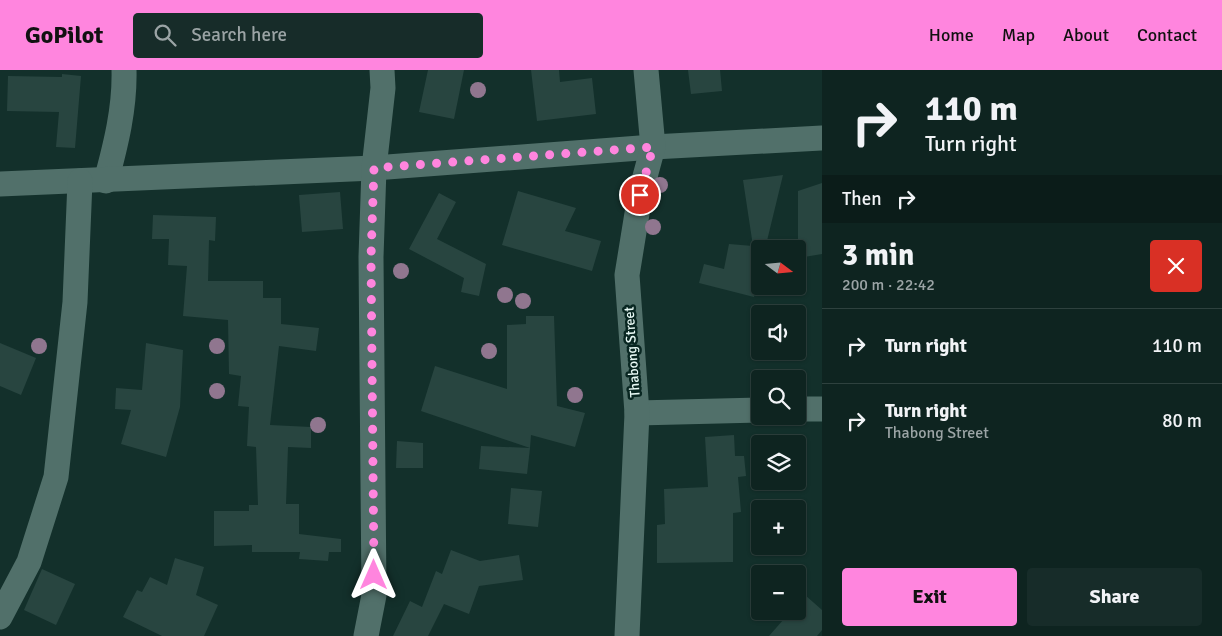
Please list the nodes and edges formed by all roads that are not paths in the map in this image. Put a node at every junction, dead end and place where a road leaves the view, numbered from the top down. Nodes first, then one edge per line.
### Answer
1 (124, 70) edge
2 (382, 70) edge
3 (646, 70) edge
4 (822, 138) edge
5 (653, 147) junction
6 (374, 168) junction
7 (106, 180) junction
8 (80, 181) junction
9 (0, 184) edge
10 (806, 409) edge
11 (822, 409) edge
12 (751, 410) edge
13 (637, 413) junction
14 (0, 618) edge
15 (366, 636) edge
16 (627, 636) edge

1 - 7 street
2 - 6 street
3 - 5 street, Thabong Street
4 - 5 street
5 - 6 street
5 - 13 street, Thabong Street
6 - 7 street
6 - 15 street
7 - 8 street
8 - 9 street
8 - 14 street
10 - 11 street
12 - 13 street
13 - 16 street, Thabong Street

